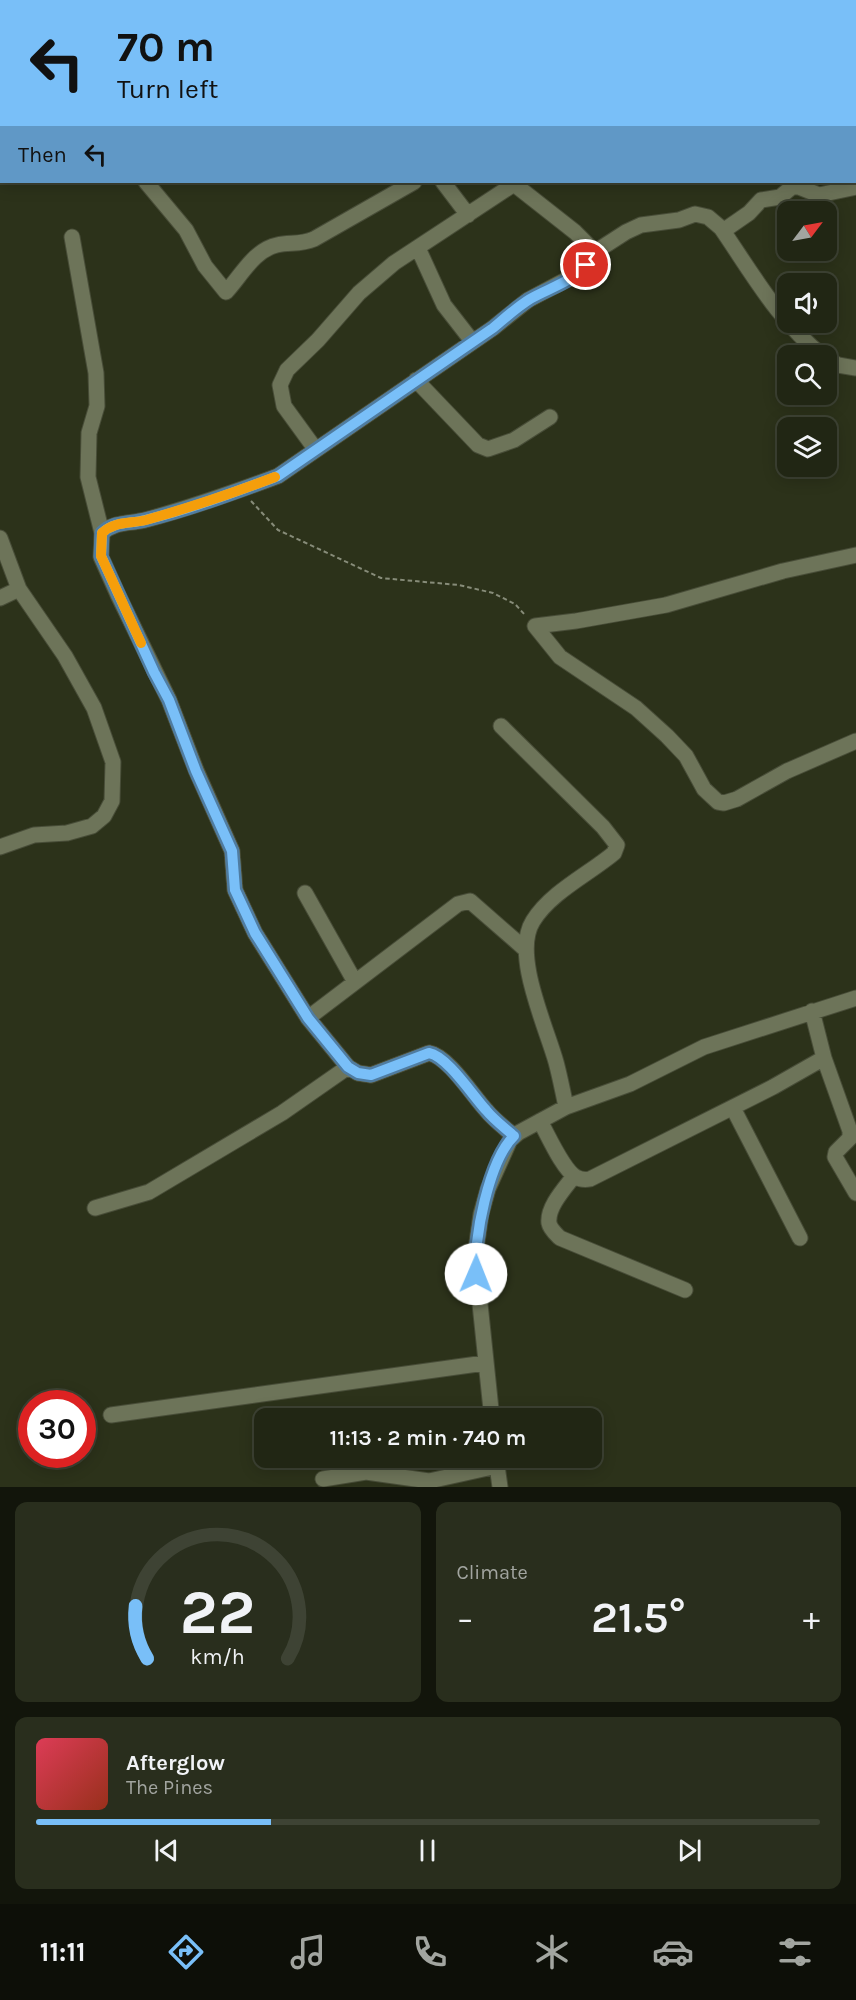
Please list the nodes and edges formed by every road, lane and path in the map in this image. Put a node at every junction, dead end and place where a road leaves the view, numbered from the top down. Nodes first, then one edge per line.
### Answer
1 (147, 183) edge
2 (412, 183) edge
3 (444, 183) edge
4 (515, 183) edge
5 (856, 187) edge
6 (468, 215) junction
7 (723, 231) junction
8 (72, 237) dead end
9 (418, 248) junction
10 (596, 252) junction
11 (472, 341) junction
12 (809, 345) edge
13 (837, 364) edge
14 (856, 368) edge
15 (416, 380) junction
16 (550, 417) dead end
17 (316, 450) junction
18 (242, 489) junction
19 (102, 533) junction
20 (0, 538) edge
21 (856, 555) edge
22 (19, 588) junction
23 (0, 598) edge
24 (535, 626) junction
25 (501, 726) dead end
26 (854, 746) edge
27 (0, 847) edge
28 (305, 893) dead end
29 (525, 949) junction
30 (355, 982) junction
31 (856, 998) edge
32 (812, 1011) junction
33 (308, 1018) junction
34 (824, 1058) junction
35 (348, 1067) junction
36 (566, 1107) junction
37 (733, 1108) junction
38 (540, 1121) junction
39 (514, 1136) junction
40 (573, 1176) junction
41 (856, 1193) edge
42 (95, 1208) dead end
43 (800, 1238) dead end
44 (685, 1290) dead end
45 (485, 1363) junction
46 (491, 1408) edge
47 (111, 1414) dead end
48 (476, 1468) edge
49 (498, 1468) edge
50 (323, 1479) dead end
51 (500, 1487) edge

1 - 2 street
3 - 6 street
4 - 6 street
4 - 10 street
5 - 7 street
6 - 9 street
7 - 10 street
7 - 12 street
8 - 19 street
9 - 11 street
9 - 17 street
10 - 11 street
11 - 15 street
13 - 14 street
15 - 16 street
15 - 17 street
17 - 18 street
18 - 19 street
18 - 24 path
19 - 33 street
20 - 22 street
21 - 24 street
22 - 23 street
22 - 27 street
24 - 26 street
25 - 29 street
28 - 30 street
29 - 30 street
29 - 36 street
30 - 33 street
31 - 32 street
32 - 34 street
32 - 36 street
33 - 35 street
34 - 37 street
34 - 41 street
35 - 39 street
35 - 42 street
36 - 38 street
37 - 40 street
37 - 43 street
38 - 39 street
38 - 40 street
39 - 45 street
40 - 44 street
45 - 46 street
45 - 47 street
48 - 50 street
49 - 51 street

